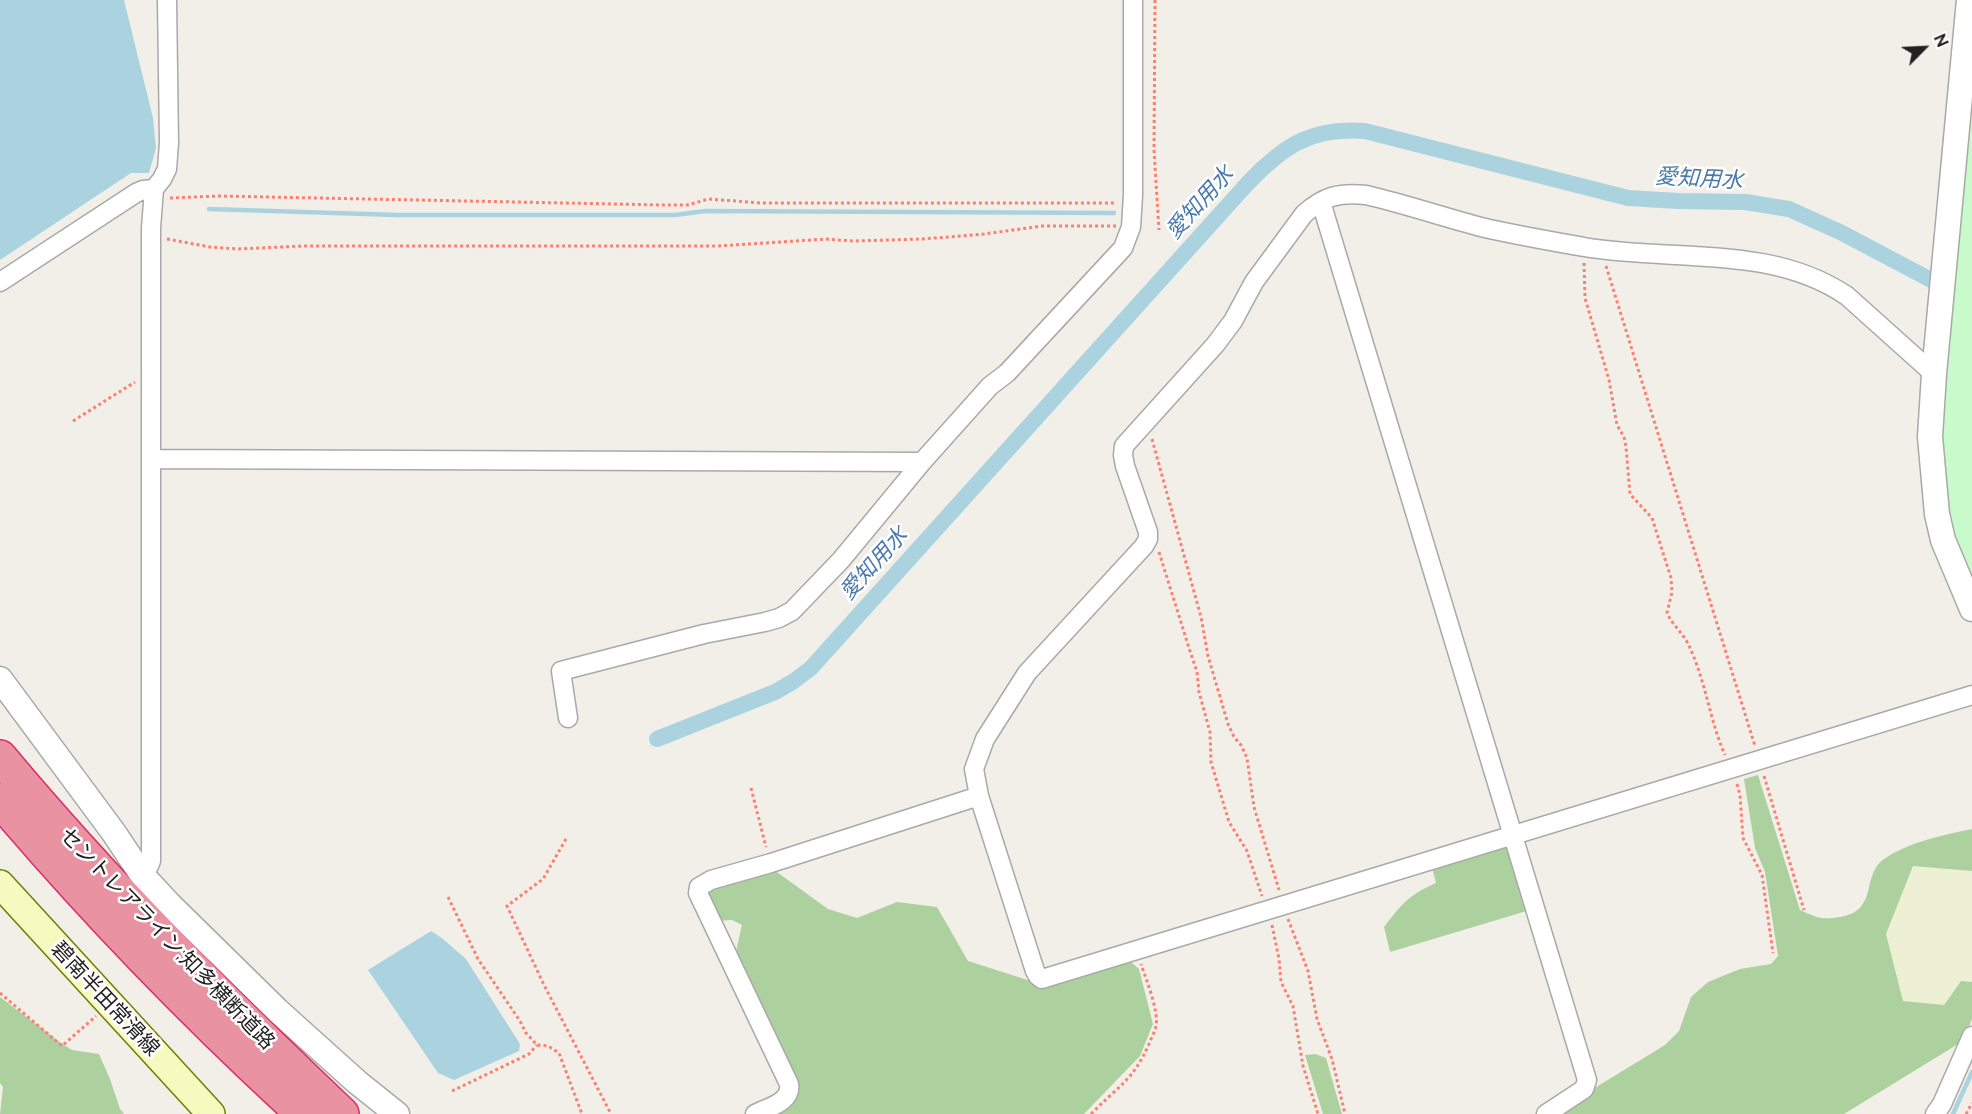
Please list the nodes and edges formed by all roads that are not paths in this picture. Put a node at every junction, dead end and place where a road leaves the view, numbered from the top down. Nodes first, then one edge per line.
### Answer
1 (167, 0) edge
2 (1133, 0) edge
3 (1970, 0) edge
4 (154, 194) junction
5 (1321, 202) junction
6 (0, 282) edge
7 (1934, 374) junction
8 (151, 459) junction
9 (922, 462) junction
10 (1972, 609) edge
11 (0, 679) edge
12 (1972, 695) edge
13 (568, 718) dead end
14 (0, 758) edge
15 (979, 796) junction
16 (0, 800) edge
17 (1514, 834) junction
18 (142, 875) junction
19 (0, 884) edge
20 (1972, 1036) edge
21 (202, 1111) edge
22 (303, 1114) edge
23 (342, 1114) edge
24 (397, 1114) edge
25 (755, 1114) edge
26 (1546, 1114) edge
27 (1935, 1114) edge

1 - 4 street
2 - 9 street
3 - 7 street
4 - 6 street
4 - 8 street
5 - 7 street
5 - 15 street
5 - 17 street
7 - 10 street
8 - 9 street
8 - 18 street
9 - 13 street
11 - 18 street
12 - 17 street
14 - 23 highway, セントレアライン;知多横断道路
15 - 17 street
15 - 25 street
16 - 22 highway, セントレアライン;知多横断道路
17 - 26 street
18 - 24 street
19 - 21 main road, 碧南半田常滑線
20 - 27 street

